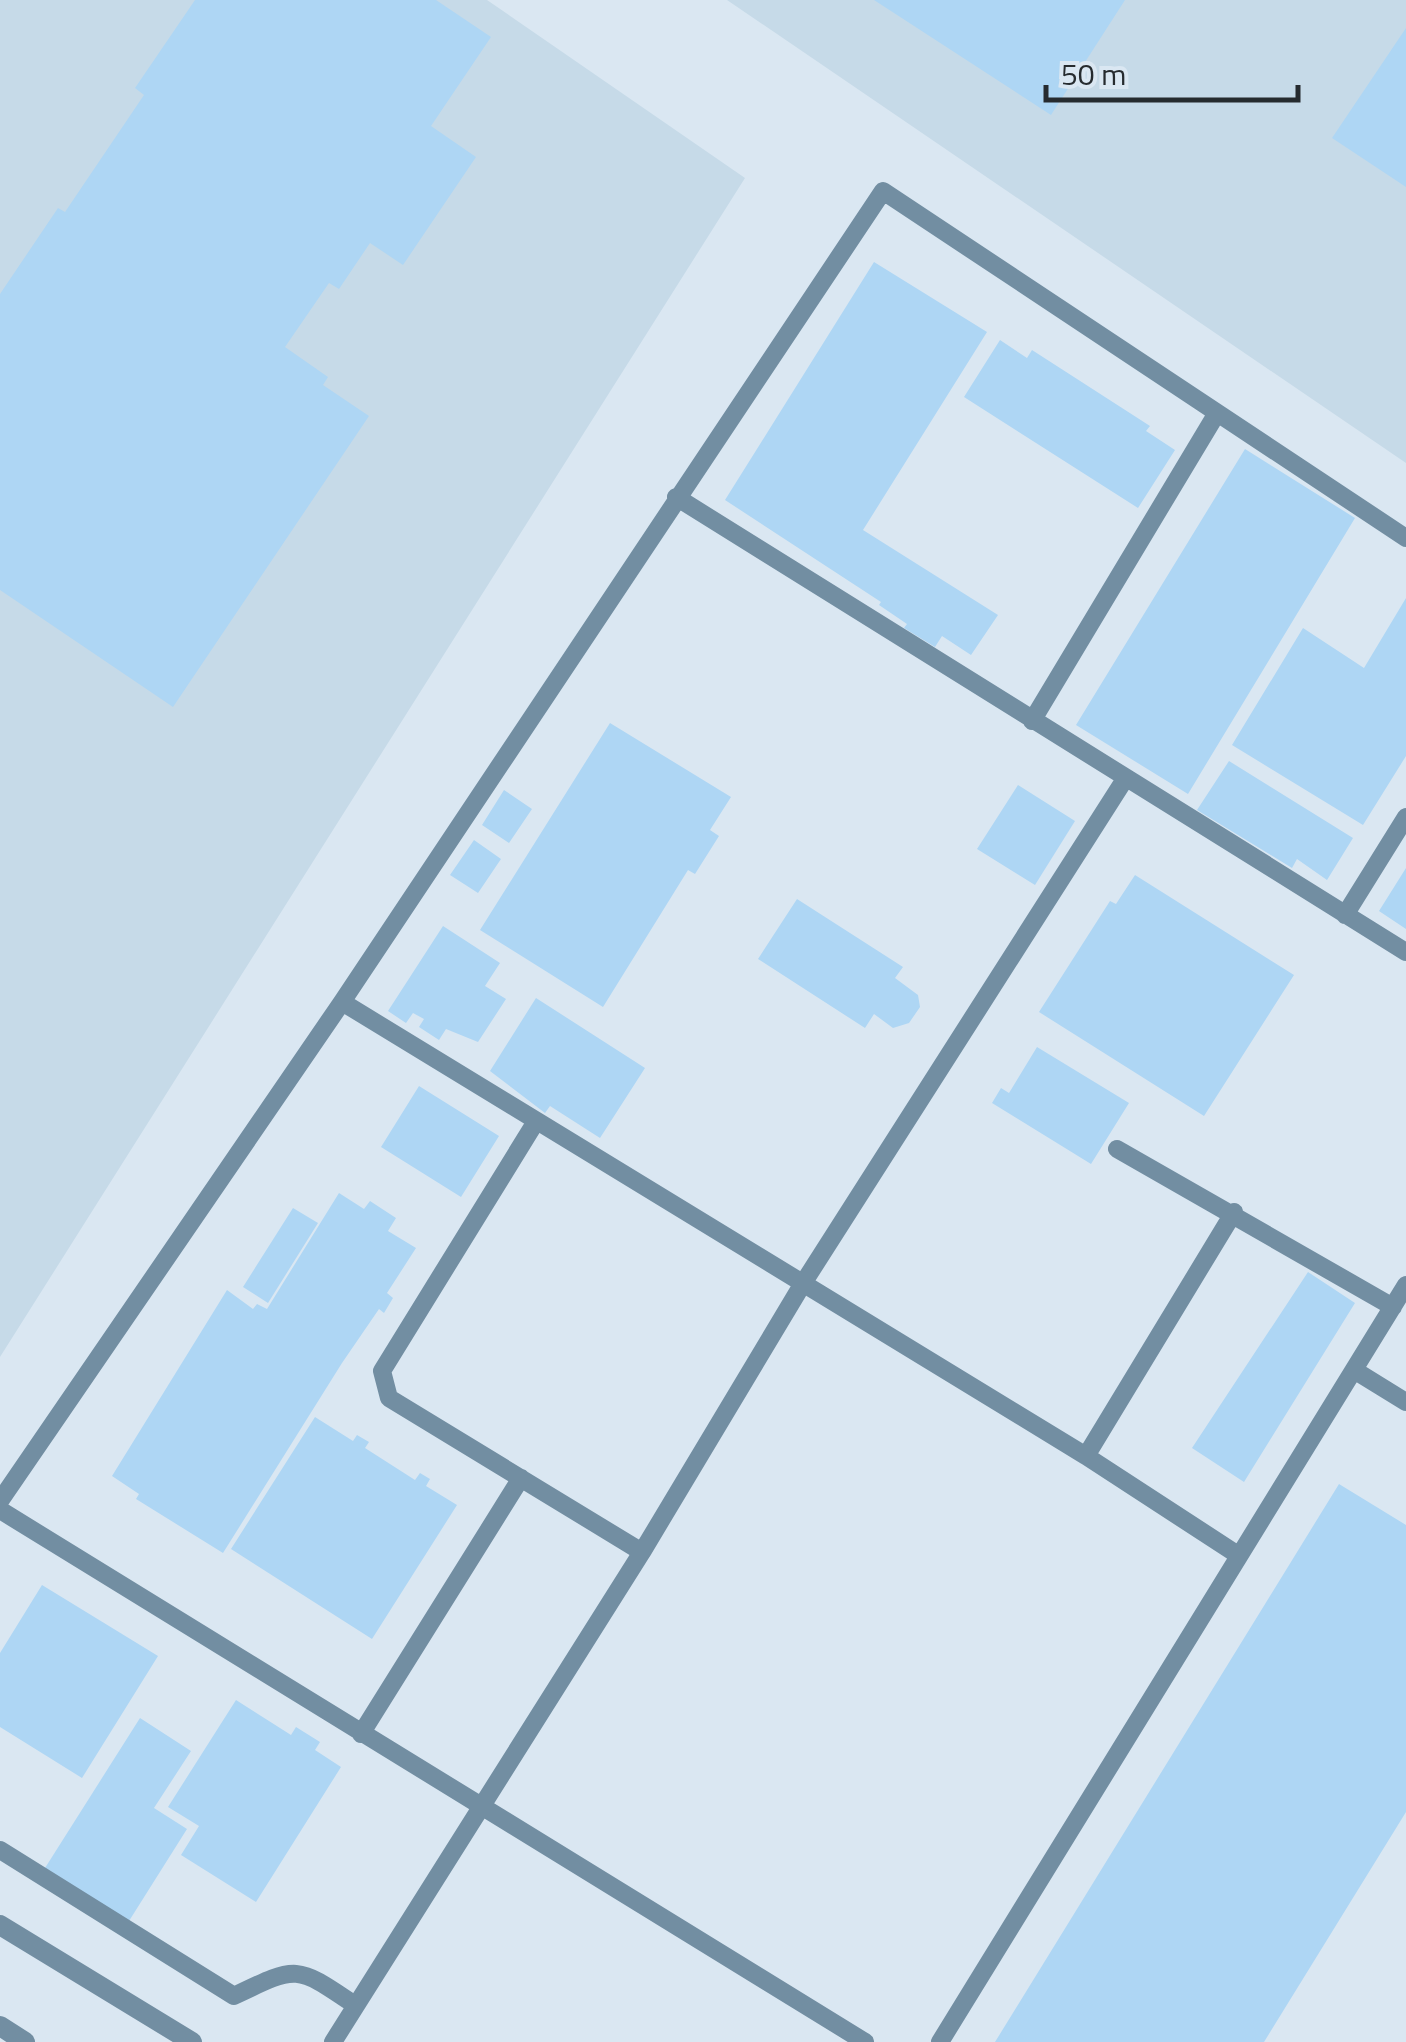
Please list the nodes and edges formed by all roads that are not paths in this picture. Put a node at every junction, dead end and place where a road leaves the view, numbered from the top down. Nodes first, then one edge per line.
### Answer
1 (1218, 413) junction
2 (676, 497) junction
3 (1406, 538) edge
4 (1032, 721) junction
5 (1126, 779) junction
6 (1406, 817) edge
7 (1345, 915) junction
8 (1406, 952) edge
9 (342, 1002) junction
10 (535, 1123) junction
11 (1117, 1149) dead end
12 (1234, 1212) junction
13 (802, 1285) junction
14 (1406, 1286) edge
15 (1393, 1306) junction
16 (1354, 1370) junction
17 (1406, 1402) edge
18 (1086, 1456) junction
19 (521, 1478) junction
20 (0, 1501) edge
21 (0, 1510) edge
22 (642, 1552) junction
23 (1238, 1555) junction
24 (360, 1734) junction
25 (481, 1810) junction
26 (0, 1850) edge
27 (0, 1926) edge
28 (355, 2005) junction
29 (0, 2026) edge
30 (25, 2042) edge
31 (192, 2042) edge
32 (333, 2042) edge
33 (864, 2042) edge
34 (940, 2042) edge

1 - 2 lane
1 - 3 lane
1 - 4 lane
2 - 4 lane
2 - 9 lane
4 - 5 lane
5 - 7 lane
5 - 13 lane
6 - 7 lane
7 - 8 lane
9 - 10 lane
9 - 20 lane
10 - 13 lane
10 - 19 lane
11 - 12 lane
12 - 15 lane
12 - 18 lane
13 - 18 lane
13 - 22 lane
14 - 15 lane
15 - 16 lane
16 - 17 lane
16 - 23 lane
18 - 23 lane
19 - 22 lane
19 - 24 lane
21 - 24 lane
22 - 25 lane
23 - 34 lane
24 - 25 lane
25 - 28 lane
25 - 33 lane
26 - 28 lane
27 - 31 street
28 - 32 lane
29 - 30 street

